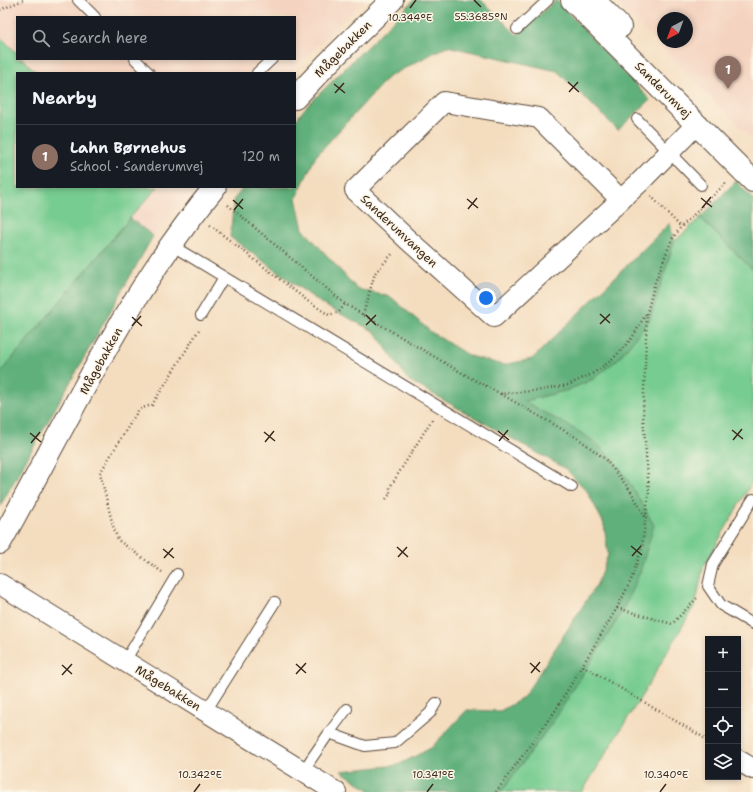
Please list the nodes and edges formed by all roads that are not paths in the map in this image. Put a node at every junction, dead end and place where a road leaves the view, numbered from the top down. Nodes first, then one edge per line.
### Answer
1 (78, 0) edge
2 (392, 0) edge
3 (572, 0) edge
4 (594, 0) edge
5 (541, 2) edge
6 (94, 16) edge
7 (517, 29) dead end
8 (136, 60) edge
9 (271, 60) edge
10 (148, 72) edge
11 (258, 72) edge
12 (296, 97) edge
13 (637, 118) dead end
14 (697, 124) junction
15 (670, 152) junction
16 (749, 170) edge
17 (701, 185) dead end
18 (214, 188) edge
19 (621, 200) junction
20 (171, 245) junction
21 (224, 277) junction
22 (201, 315) road end
23 (572, 487) dead end
24 (753, 499) edge
25 (0, 543) edge
26 (175, 578) road end
27 (0, 584) edge
28 (275, 602) dead end
29 (753, 624) edge
30 (125, 661) junction
31 (436, 703) dead end
32 (347, 709) dead end
33 (206, 712) junction
34 (329, 733) junction
35 (741, 762) edge
36 (753, 769) edge
37 (303, 771) junction
38 (336, 792) edge

1 - 6 lane
2 - 12 street, Mågebakken
3 - 14 street, Sanderumvej
4 - 16 street, Sanderumvej
5 - 7 lane
8 - 10 lane
9 - 11 lane
13 - 15 lane
14 - 15 street, Sanderumvangen
14 - 16 street, Sanderumvej
15 - 17 lane
15 - 19 street, Sanderumvangen
18 - 20 street, Mågebakken
19 - 19 street, Sanderumvangen
20 - 21 lane
20 - 25 street, Mågebakken
21 - 22 lane
21 - 23 lane
24 - 29 lane
26 - 30 lane
27 - 30 street, Mågebakken
28 - 33 lane
30 - 33 street, Mågebakken
31 - 34 lane
32 - 34 lane
33 - 37 street, Mågebakken
34 - 37 lane
35 - 36 street
37 - 38 street, Mågebakken

